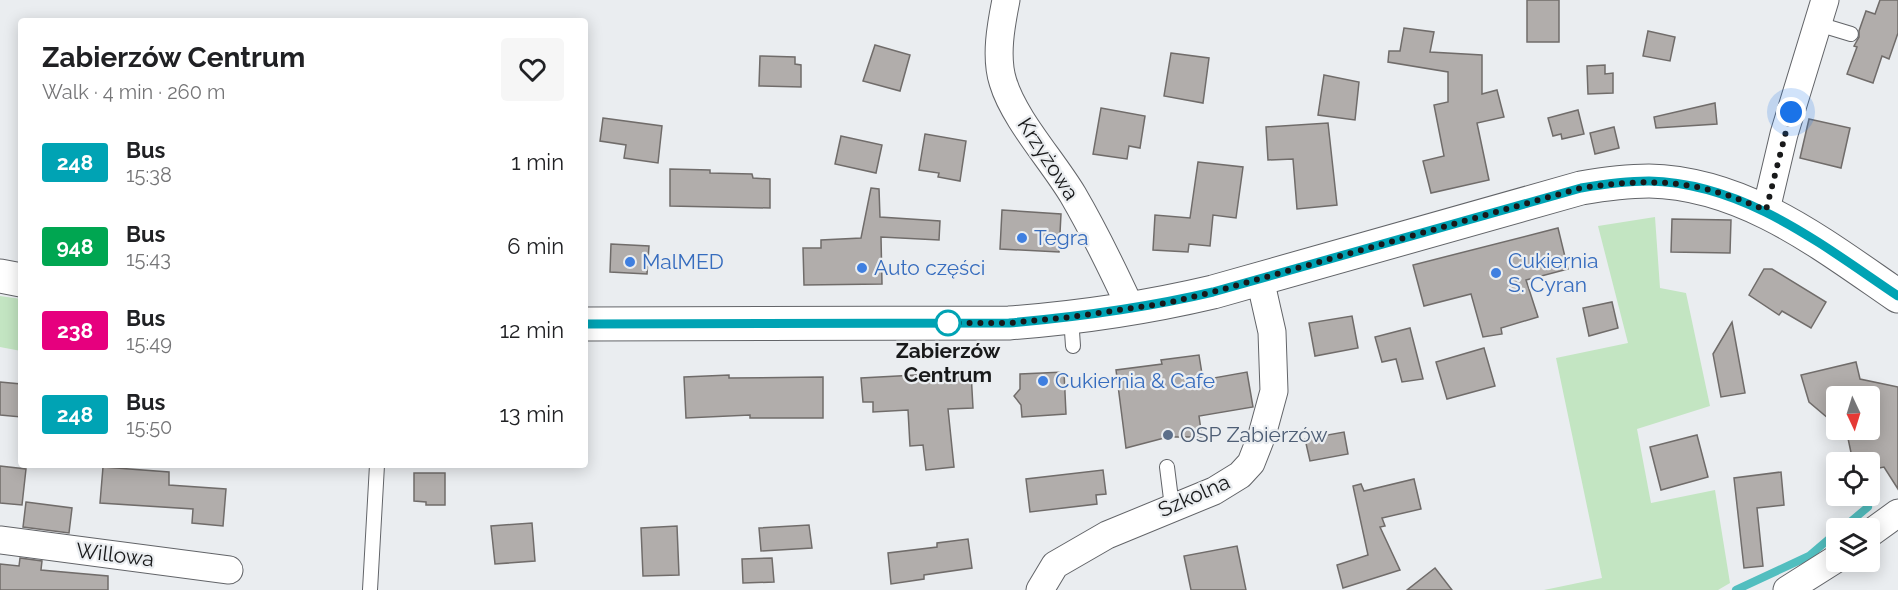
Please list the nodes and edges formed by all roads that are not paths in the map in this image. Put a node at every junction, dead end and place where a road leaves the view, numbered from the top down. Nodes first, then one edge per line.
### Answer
1 (1006, 0) edge
2 (1821, 12) edge
3 (1851, 34) dead end
4 (1766, 210) junction
5 (0, 276) edge
6 (18, 279) edge
7 (1260, 279) junction
8 (1898, 296) edge
9 (1131, 309) junction
10 (588, 324) edge
11 (1167, 467) dead end
12 (377, 468) edge
13 (1172, 507) junction
14 (1898, 513) edge
15 (1880, 526) edge
16 (0, 540) edge
17 (1826, 565) edge
18 (229, 570) dead end
19 (370, 590) edge
20 (1040, 590) edge
21 (1787, 590) edge

1 - 9 street, Krzyżowa
2 - 3 lane
2 - 4 street
4 - 7 main road
4 - 8 main road
5 - 6 main road
7 - 9 main road
7 - 13 street, Szkolna
9 - 10 main road
11 - 13 lane
12 - 19 lane
13 - 20 street, Szkolna
14 - 15 street
16 - 18 street, Willowa
17 - 21 street

